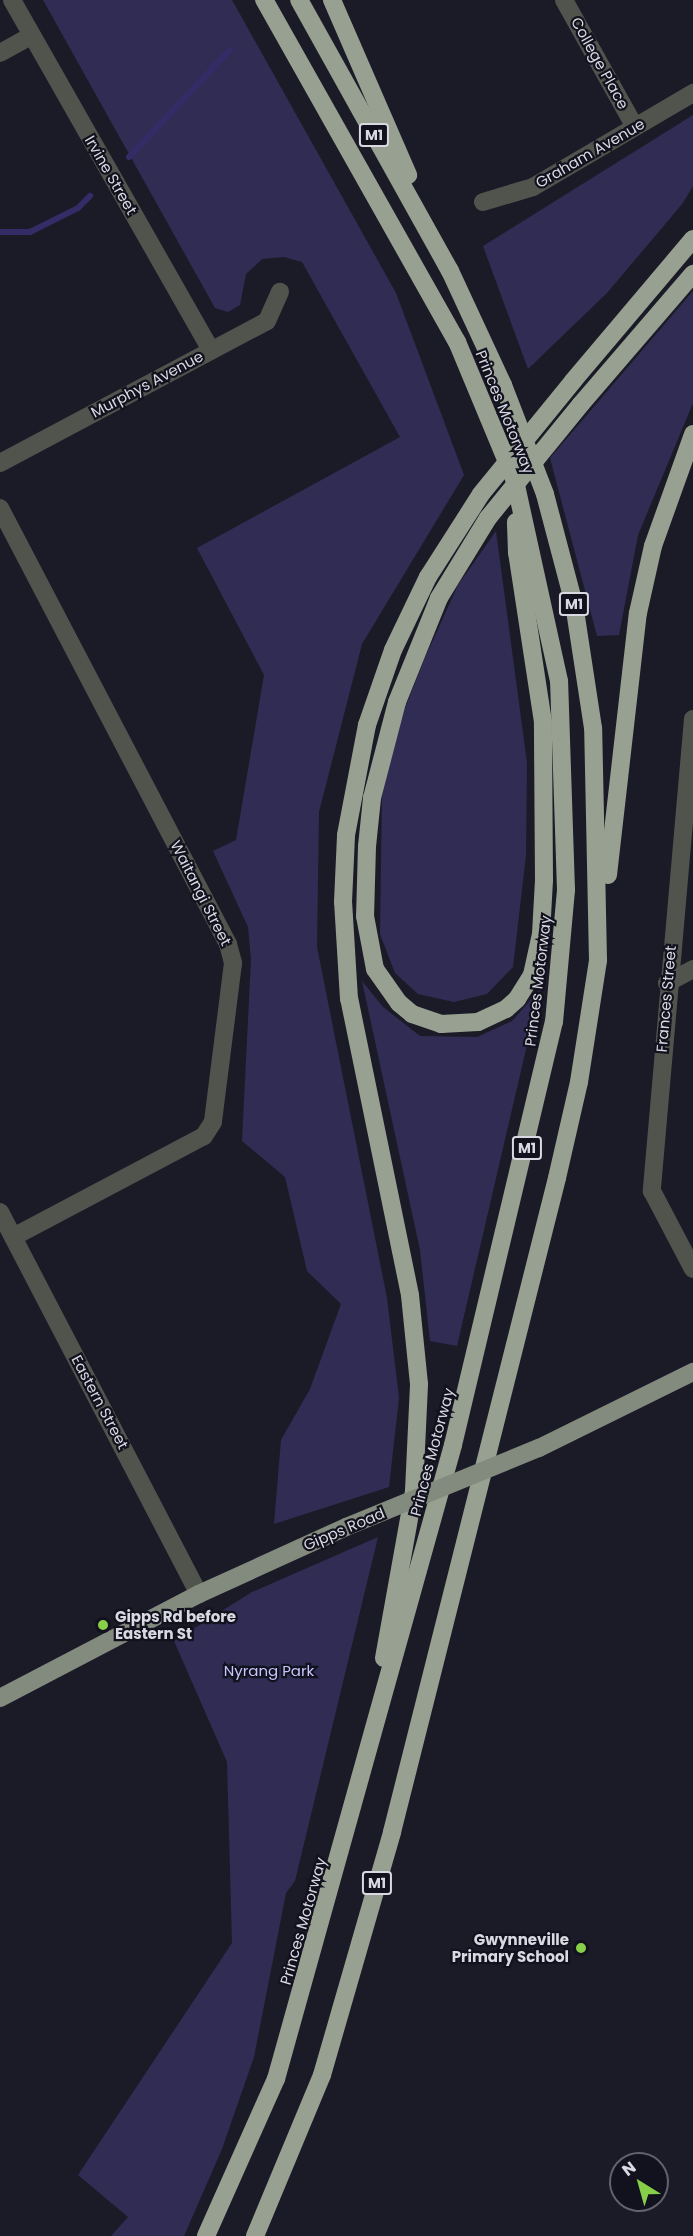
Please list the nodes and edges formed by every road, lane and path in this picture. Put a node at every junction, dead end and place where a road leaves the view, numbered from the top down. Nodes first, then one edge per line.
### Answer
1 (12, 0) edge
2 (264, 0) edge
3 (299, 0) edge
4 (332, 0) edge
5 (564, 0) edge
6 (31, 36) junction
7 (0, 53) edge
8 (693, 93) edge
9 (635, 127) junction
10 (483, 202) dead end
11 (693, 239) edge
12 (450, 271) junction
13 (693, 274) edge
14 (280, 292) dead end
15 (211, 350) junction
16 (693, 434) edge
17 (0, 462) edge
18 (515, 481) junction
19 (0, 508) edge
20 (693, 719) edge
21 (598, 960) junction
22 (693, 969) edge
23 (667, 982) junction
24 (0, 1212) edge
25 (13, 1237) junction
26 (693, 1269) edge
27 (693, 1371) edge
28 (199, 1593) junction
29 (0, 1698) edge
30 (356, 1801) junction
31 (206, 2236) edge
32 (255, 2236) edge

1 - 6 street, Irvine Street
2 - 18 highway, Princes Motorway / M1
3 - 12 highway, Princes Motorway / M1
4 - 12 highway
5 - 9 street, College Place
6 - 7 street
6 - 15 street, Irvine Street
8 - 9 street, Graham Avenue
9 - 10 street, Graham Avenue
11 - 30 highway, bridge
12 - 21 highway, Princes Motorway / M1
13 - 18 highway, bridge
14 - 15 street, Murphys Avenue
15 - 17 street, Murphys Avenue
16 - 21 highway
18 - 30 highway, Princes Motorway / M1
19 - 25 street, Waitangi Street
20 - 23 street, Frances Street
21 - 32 highway, Princes Motorway / M1
22 - 23 street
23 - 26 street, Frances Street
24 - 25 street, Eastern Street
25 - 28 street, Eastern Street
27 - 28 main road, Gipps Road, bridge
28 - 29 main road, Gipps Road
30 - 31 highway, Princes Motorway / M1

